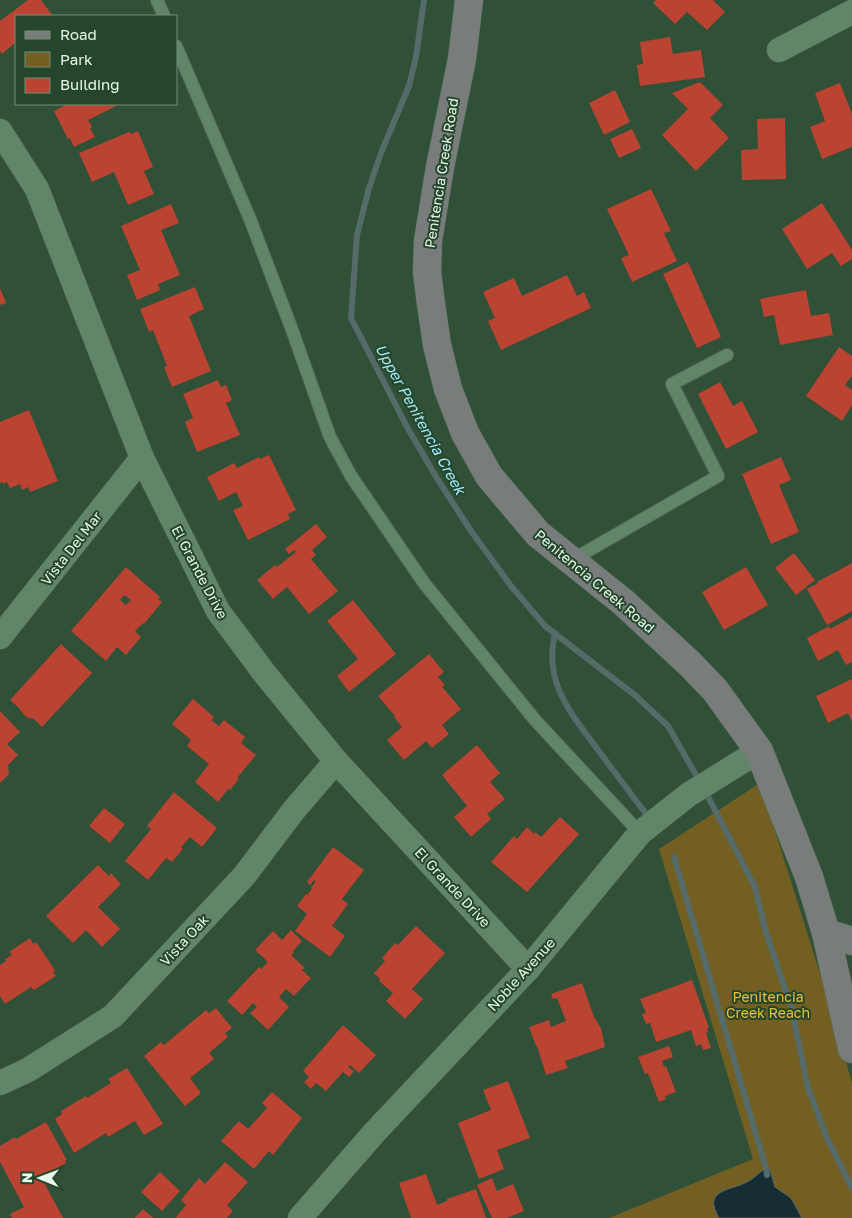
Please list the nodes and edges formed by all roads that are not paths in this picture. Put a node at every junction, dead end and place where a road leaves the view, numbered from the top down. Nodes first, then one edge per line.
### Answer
1 (157, 0) edge
2 (469, 0) edge
3 (852, 12) edge
4 (164, 15) edge
5 (779, 50) dead end
6 (178, 51) edge
7 (0, 131) edge
8 (727, 355) dead end
9 (142, 458) junction
10 (572, 560) junction
11 (0, 637) edge
12 (759, 751) junction
13 (336, 761) junction
14 (640, 833) junction
15 (826, 933) junction
16 (852, 941) edge
17 (528, 968) junction
18 (846, 993) edge
19 (852, 1049) edge
20 (0, 1083) edge
21 (300, 1218) edge

1 - 4 lane
2 - 10 street, Penitencia Creek Road
3 - 5 street
6 - 14 lane
7 - 9 street, El Grande Drive
8 - 10 lane
9 - 11 street, Vista Del Mar
9 - 13 street, El Grande Drive
10 - 12 street, Penitencia Creek Road
12 - 14 street, Noble Avenue
12 - 15 street, Penitencia Creek Road
13 - 17 street, El Grande Drive
13 - 20 street, Vista Oak
14 - 17 street, Noble Avenue
15 - 16 street
15 - 18 street, Penitencia Creek Road
17 - 21 street, Noble Avenue
18 - 19 street, Penitencia Creek Road

